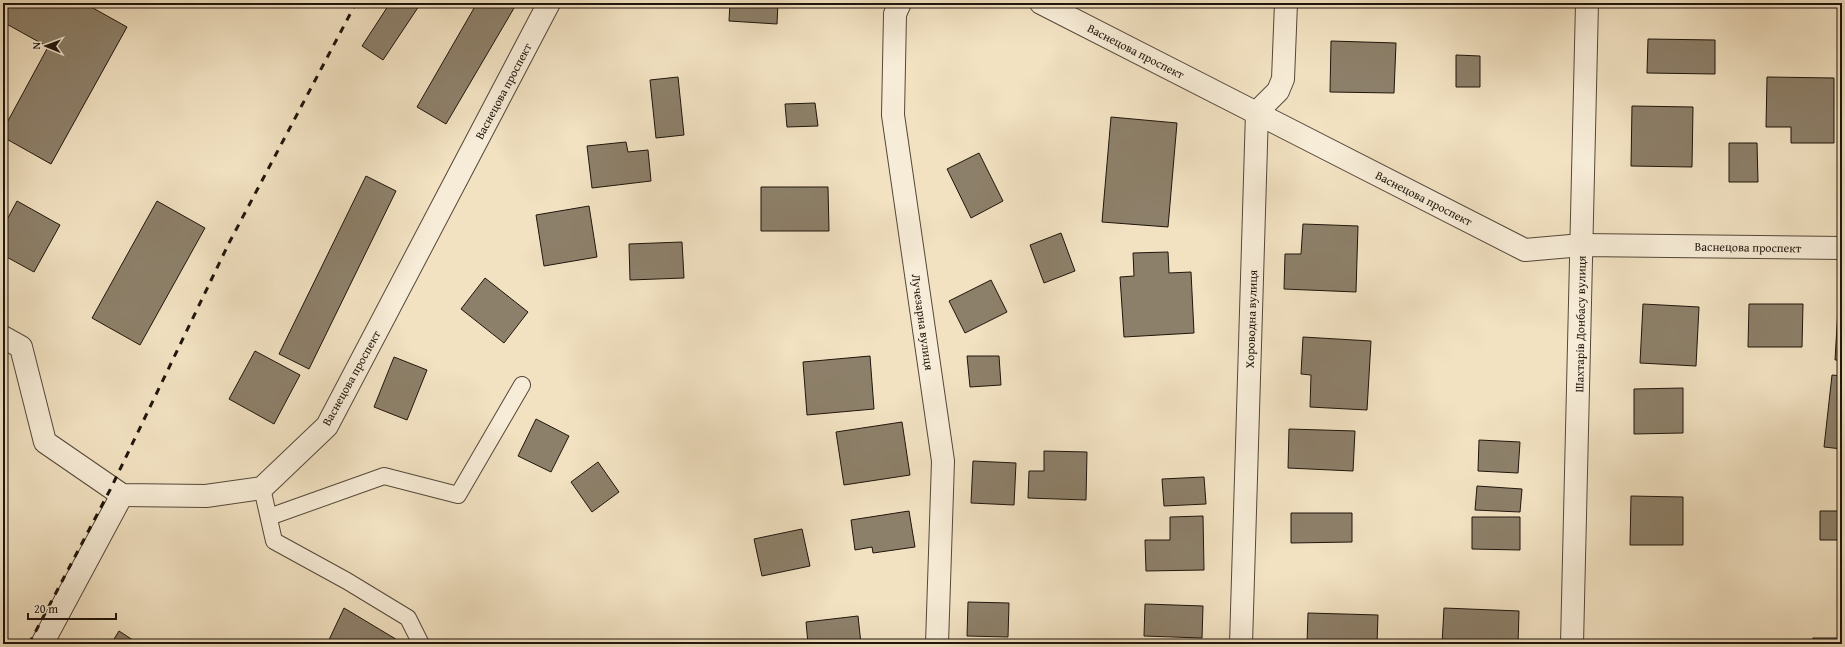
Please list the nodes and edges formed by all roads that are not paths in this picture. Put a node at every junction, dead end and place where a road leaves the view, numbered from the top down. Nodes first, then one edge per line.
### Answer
1 (549, 3) edge
2 (900, 3) edge
3 (1041, 3) edge
4 (1286, 3) edge
5 (1587, 3) edge
6 (1257, 112) junction
7 (1582, 245) junction
8 (1842, 248) edge
9 (3, 337) edge
10 (522, 385) dead end
11 (262, 488) junction
12 (122, 495) junction
13 (269, 517) junction
14 (42, 644) edge
15 (421, 644) edge
16 (937, 644) edge
17 (1241, 644) edge
18 (1572, 644) edge

1 - 11 street, Васнецова проспект
2 - 16 street, Лучезарна вулиця
3 - 6 street, Васнецова проспект
4 - 6 street
5 - 7 street, Шахтарів Донбасу вулиця
6 - 7 street, Васнецова проспект
6 - 17 street, Хороводна вулиця
7 - 8 street, Васнецова проспект
7 - 18 street, Шахтарів Донбасу вулиця
9 - 12 street
10 - 13 lane
11 - 12 street
11 - 13 lane
12 - 14 street
13 - 15 lane

